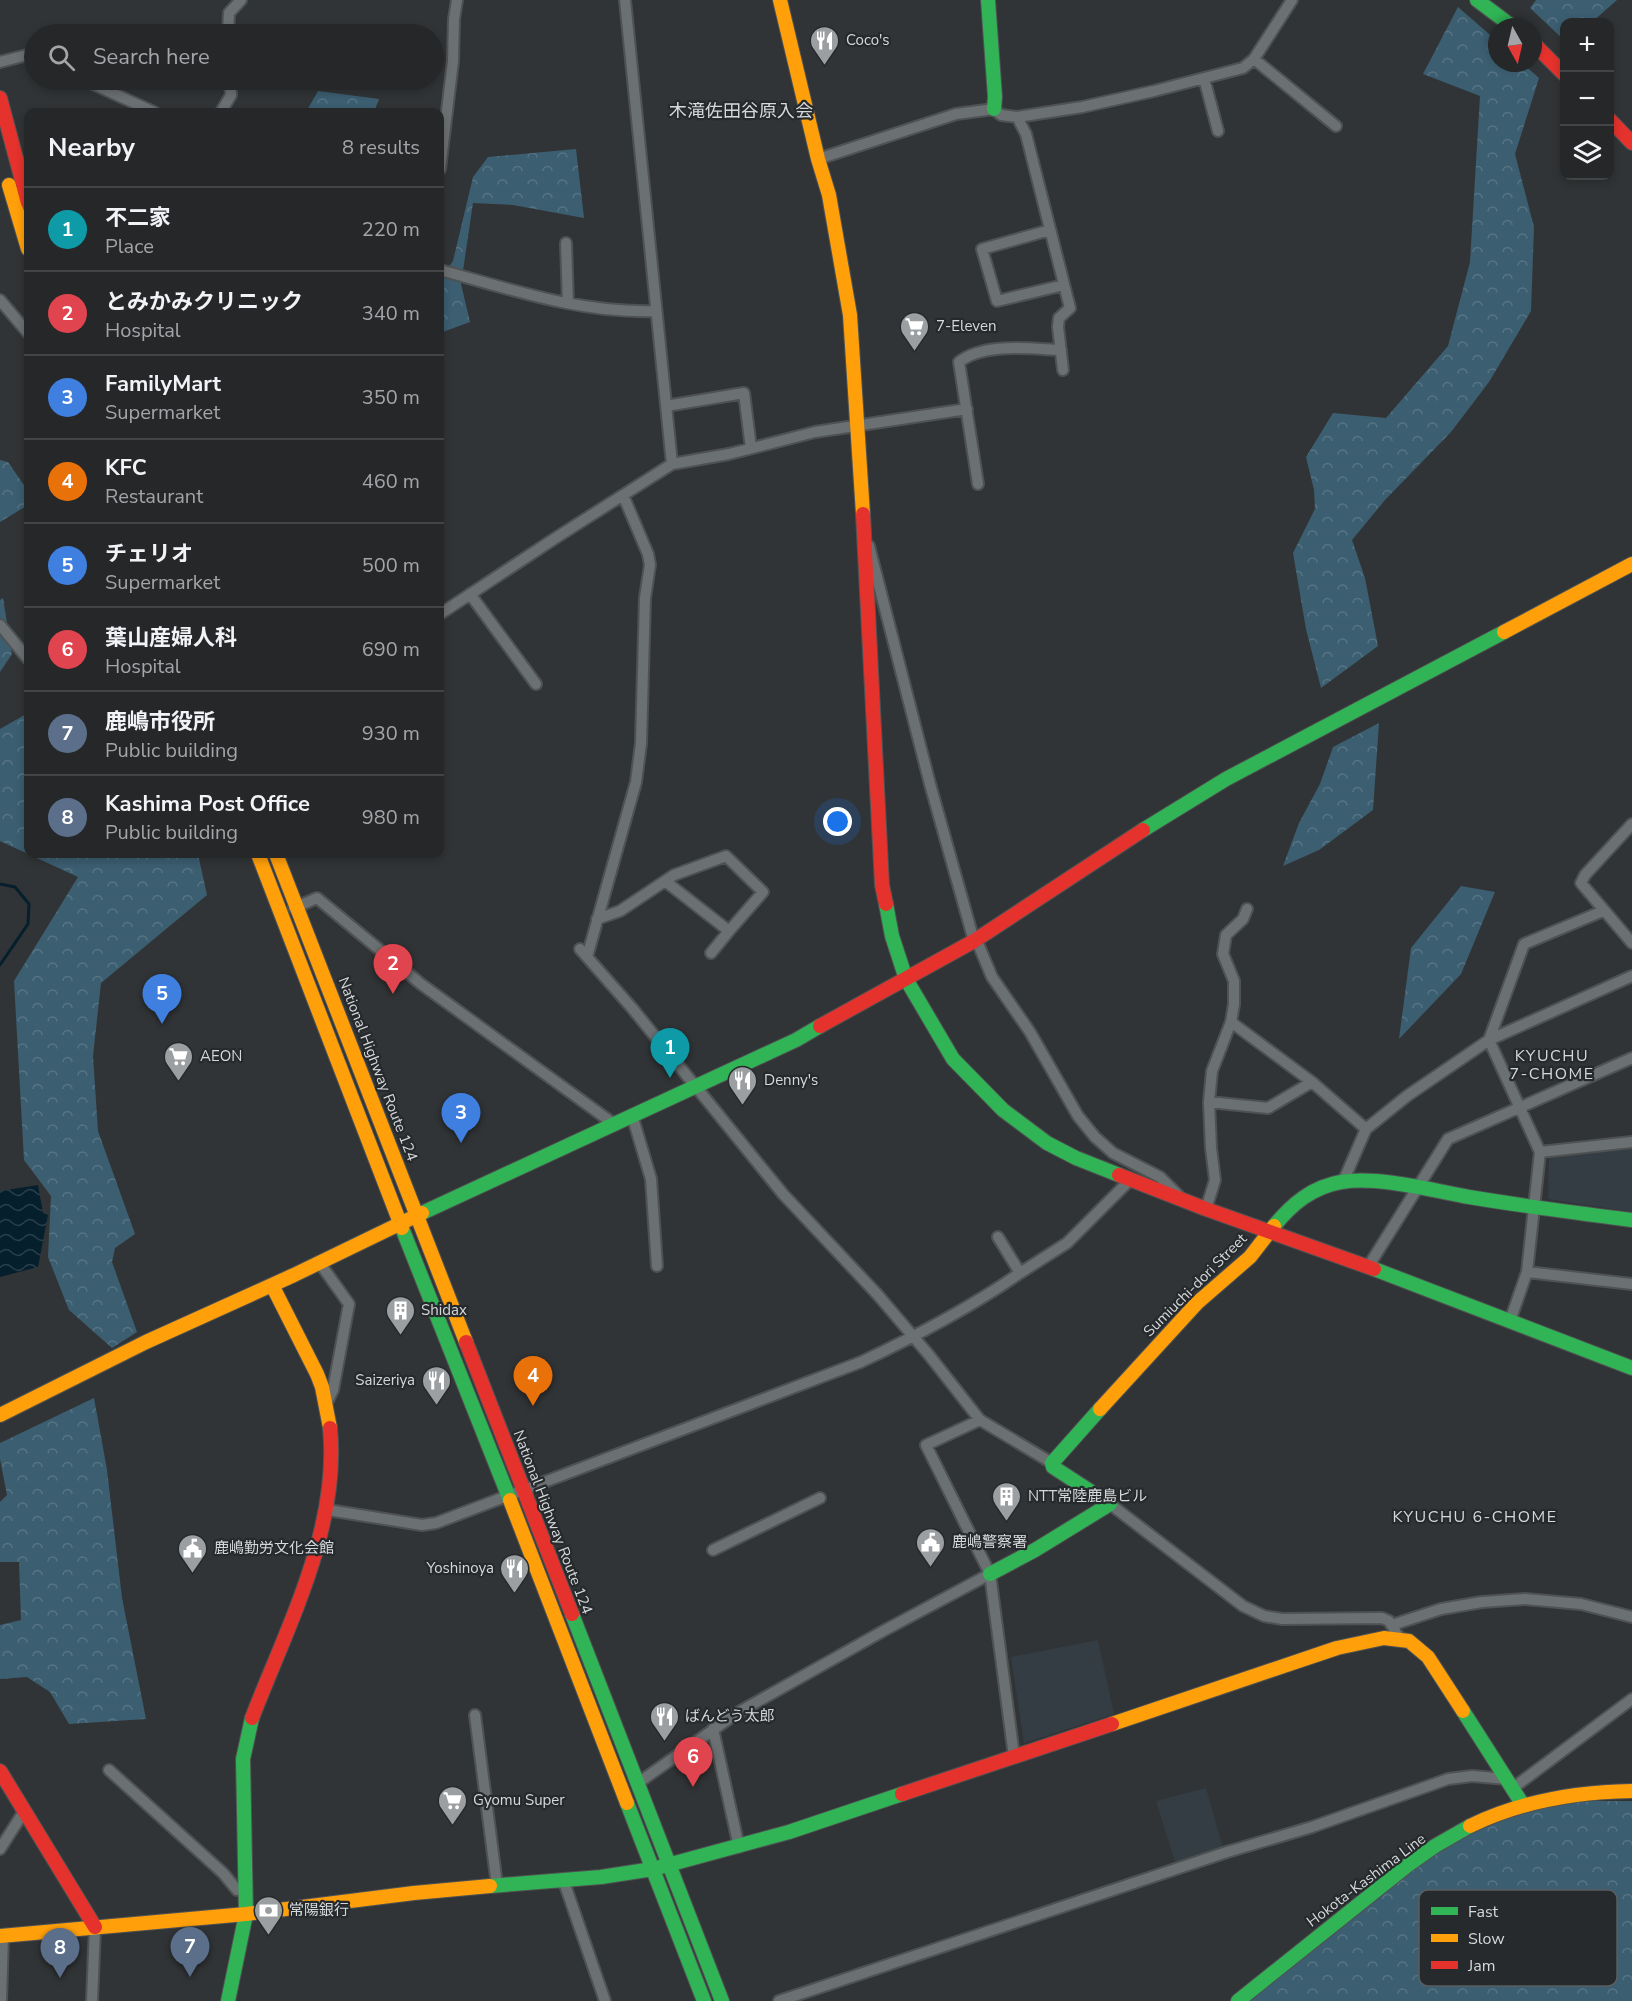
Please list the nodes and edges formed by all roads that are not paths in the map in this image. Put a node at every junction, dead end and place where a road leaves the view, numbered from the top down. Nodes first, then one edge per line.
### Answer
1 (241, 0) edge
2 (457, 0) edge
3 (625, 0) edge
4 (988, 0) edge
5 (1292, 0) edge
6 (1477, 0) edge
7 (784, 2) edge
8 (1501, 18) edge
9 (228, 24) edge
10 (1542, 52) edge
11 (24, 57) edge
12 (1254, 59) junction
13 (0, 62) edge
14 (1562, 72) edge
15 (1204, 78) junction
16 (106, 90) edge
17 (231, 90) edge
18 (0, 98) edge
19 (145, 108) edge
20 (223, 108) edge
21 (994, 109) junction
22 (1017, 117) junction
23 (1614, 124) edge
24 (1336, 126) dead end
25 (1218, 131) dead end
26 (444, 136) edge
27 (1632, 143) edge
28 (818, 159) junction
29 (3, 163) dead end
30 (24, 188) edge
31 (1050, 230) junction
32 (24, 235) edge
33 (566, 243) dead end
34 (444, 271) edge
35 (1064, 285) junction
36 (0, 300) edge
37 (568, 303) junction
38 (656, 311) junction
39 (24, 328) edge
40 (1061, 350) junction
41 (1063, 370) dead end
42 (666, 406) junction
43 (966, 409) junction
44 (857, 424) junction
45 (750, 448) junction
46 (672, 464) junction
47 (978, 484) dead end
48 (623, 495) junction
49 (864, 535) junction
50 (1632, 564) edge
51 (470, 594) junction
52 (444, 611) edge
53 (0, 625) edge
54 (24, 654) edge
55 (536, 684) dead end
56 (1632, 824) edge
57 (260, 858) edge
58 (278, 858) edge
59 (665, 881) junction
60 (297, 907) junction
61 (1247, 909) dead end
62 (1603, 911) junction
63 (281, 913) junction
64 (597, 919) junction
65 (729, 931) junction
66 (974, 941) junction
67 (1632, 943) edge
68 (711, 954) dead end
69 (1632, 976) edge
70 (906, 980) junction
71 (1232, 1022) junction
72 (1489, 1040) junction
73 (1632, 1058) edge
74 (1312, 1082) junction
75 (696, 1086) junction
76 (1209, 1102) junction
77 (1519, 1107) junction
78 (632, 1115) junction
79 (614, 1124) junction
80 (1366, 1129) junction
81 (1632, 1142) edge
82 (1540, 1152) junction
83 (1131, 1179) junction
84 (1343, 1182) junction
85 (1419, 1189) junction
86 (1184, 1201) junction
87 (1535, 1208) junction
88 (1206, 1209) junction
89 (417, 1215) junction
90 (1632, 1220) edge
91 (400, 1223) junction
92 (1270, 1232) junction
93 (998, 1237) dead end
94 (319, 1262) junction
95 (657, 1266) dead end
96 (1368, 1268) junction
97 (1527, 1272) junction
98 (1020, 1274) junction
99 (1632, 1284) edge
100 (272, 1285) junction
101 (1510, 1321) junction
102 (914, 1337) junction
103 (1632, 1368) edge
104 (326, 1404) junction
105 (0, 1415) edge
106 (980, 1420) junction
107 (1052, 1463) junction
108 (516, 1493) junction
109 (820, 1498) dead end
110 (1110, 1504) junction
111 (328, 1510) junction
112 (713, 1551) dead end
113 (990, 1574) junction
114 (1632, 1617) edge
115 (1392, 1625) junction
116 (1400, 1639) junction
117 (1632, 1699) edge
118 (475, 1715) dead end
119 (713, 1730) junction
120 (1014, 1756) junction
121 (109, 1770) dead end
122 (0, 1771) edge
123 (638, 1783) junction
124 (1510, 1784) junction
125 (1632, 1791) edge
126 (1523, 1805) junction
127 (23, 1813) junction
128 (739, 1847) junction
129 (0, 1849) edge
130 (670, 1865) junction
131 (653, 1869) junction
132 (563, 1879) junction
133 (497, 1885) junction
134 (237, 1890) dead end
135 (246, 1914) junction
136 (95, 1927) junction
137 (1, 1936) edge
138 (1, 2001) edge
139 (92, 2001) edge
140 (228, 2001) edge
141 (605, 2001) edge
142 (704, 2001) edge
143 (722, 2001) edge
144 (779, 2001) edge
145 (1238, 2001) edge

1 - 9 street
2 - 26 street
3 - 38 street
4 - 21 main road
5 - 12 street
6 - 8 main road
7 - 28 main road
10 - 14 main road
11 - 13 street
12 - 15 street
12 - 24 street
15 - 22 street
15 - 25 street
16 - 19 street
17 - 20 street
18 - 30 main road
21 - 22 street
21 - 28 street
22 - 31 street
23 - 27 main road
28 - 44 main road
29 - 32 main road
31 - 35 street
31 - 35 street
33 - 37 street
34 - 37 street
35 - 40 street
36 - 39 street
37 - 38 street
38 - 42 street
40 - 41 street
40 - 43 street
42 - 45 street
42 - 46 street
43 - 44 street
43 - 47 street
44 - 45 street
44 - 49 main road
45 - 46 street
46 - 48 street
48 - 51 street
48 - 64 street
49 - 66 street
49 - 70 main road
50 - 66 main road
51 - 52 street
51 - 55 street
53 - 54 street
56 - 62 street
57 - 63 main road, National Highway Route 124
58 - 60 main road, National Highway Route 124
59 - 64 street
59 - 65 street
59 - 65 street
60 - 63 street
60 - 79 street
60 - 89 main road, National Highway Route 124
61 - 71 street
62 - 67 street
62 - 72 street
63 - 91 main road, National Highway Route 124
64 - 75 street
65 - 68 street
66 - 70 main road
66 - 86 street
69 - 72 street
70 - 75 main road
70 - 83 main road
71 - 74 street
71 - 76 street
72 - 77 street
72 - 80 street
73 - 77 street
74 - 76 street
74 - 80 street
75 - 78 main road
75 - 102 street
76 - 88 street
77 - 82 street
77 - 85 street
78 - 79 main road
78 - 95 street
79 - 89 main road
80 - 84 street
81 - 82 street
82 - 87 street
83 - 86 main road
83 - 98 street
84 - 85 main road, Sumiuchi-dori Street
84 - 92 main road, Sumiuchi-dori Street
85 - 87 main road, Sumiuchi-dori Street
85 - 96 street
86 - 88 main road
87 - 90 main road, Sumiuchi-dori Street
87 - 97 street
88 - 92 main road
89 - 91 main road
89 - 108 main road, National Highway Route 124
91 - 94 main road
91 - 108 main road, National Highway Route 124
92 - 96 main road
92 - 107 main road, Sumiuchi-dori Street
93 - 98 street
94 - 100 main road
94 - 104 street
96 - 101 main road
97 - 99 street
97 - 101 street
98 - 102 street
100 - 104 main road
100 - 105 main road
101 - 103 main road
102 - 106 street
102 - 108 street
104 - 111 main road
106 - 107 street
106 - 113 street
107 - 110 main road
108 - 111 street
108 - 123 main road, National Highway Route 124
108 - 131 main road, National Highway Route 124
109 - 112 street
110 - 113 main road
110 - 115 street
111 - 135 main road
113 - 119 street
113 - 120 street
114 - 115 street
115 - 116 street
116 - 120 main road
116 - 124 main road
117 - 124 street
118 - 133 street
119 - 123 street
119 - 128 street
120 - 128 main road
121 - 134 street
122 - 127 main road
123 - 130 main road, National Highway Route 124
124 - 126 main road
124 - 144 street
125 - 126 main road, Hokota-Kashima Line
126 - 145 main road, Hokota-Kashima Line
127 - 129 street
127 - 136 main road
128 - 130 main road
130 - 131 main road
130 - 143 main road, National Highway Route 124
131 - 132 main road
131 - 142 main road, National Highway Route 124
132 - 133 main road
132 - 141 street
133 - 135 main road
135 - 136 main road
135 - 140 main road
136 - 137 main road
136 - 139 street
137 - 138 street

